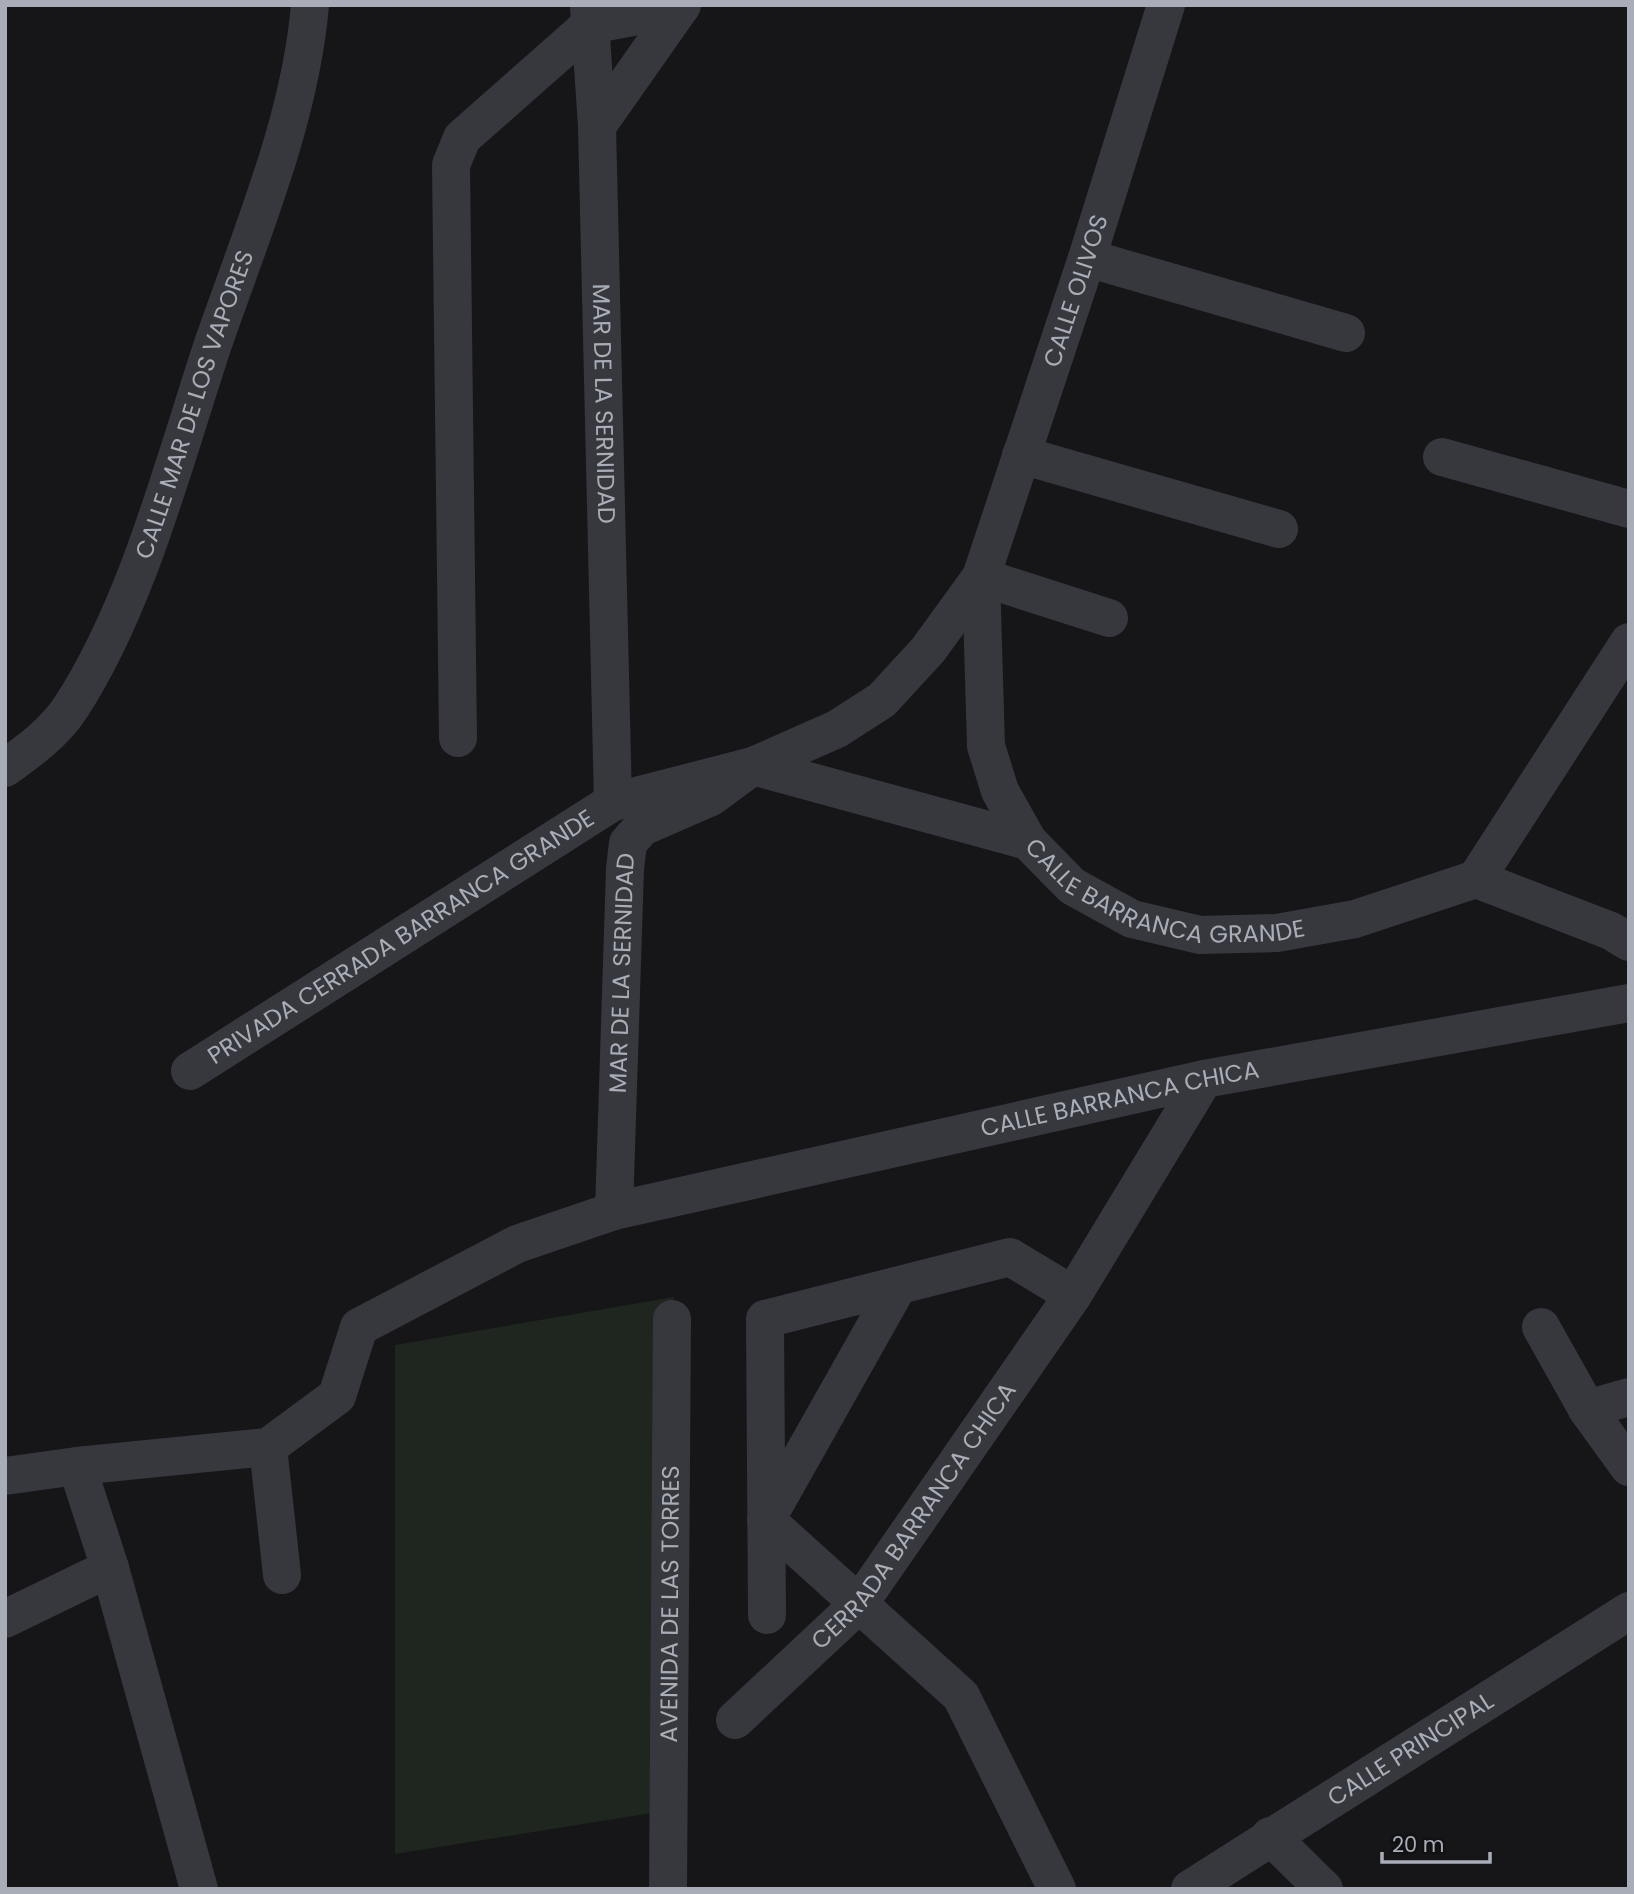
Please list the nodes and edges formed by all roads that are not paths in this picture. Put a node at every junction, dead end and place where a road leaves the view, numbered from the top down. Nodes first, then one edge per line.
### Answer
1 (310, 5) edge
2 (1166, 5) edge
3 (681, 7) edge
4 (590, 15) edge
5 (597, 126) junction
6 (1087, 258) junction
7 (1346, 333) dead end
8 (1021, 455) junction
9 (1442, 457) dead end
10 (1629, 509) edge
11 (1279, 529) dead end
12 (981, 577) junction
13 (1109, 618) dead end
14 (1629, 642) edge
15 (458, 738) dead end
16 (753, 765) junction
17 (5, 768) edge
18 (612, 802) junction
19 (1028, 841) junction
20 (1476, 879) junction
21 (1629, 942) edge
22 (1629, 1003) edge
23 (190, 1071) dead end
24 (1204, 1079) junction
25 (614, 1211) junction
26 (898, 1286) junction
27 (1073, 1295) junction
28 (672, 1319) dead end
29 (1541, 1327) dead end
30 (1629, 1396) edge
31 (1587, 1409) junction
32 (268, 1447) junction
33 (77, 1466) junction
34 (1629, 1467) edge
35 (5, 1476) edge
36 (766, 1520) junction
37 (110, 1567) junction
38 (282, 1575) dead end
39 (859, 1604) junction
40 (1629, 1611) edge
41 (767, 1615) dead end
42 (5, 1619) edge
43 (736, 1720) dead end
44 (1270, 1836) junction
45 (199, 1889) edge
46 (668, 1889) edge
47 (1057, 1889) edge
48 (1190, 1889) edge
49 (1325, 1889) edge

1 - 17 street, CALLE MAR DE LOS VAPORES
2 - 6 street, CALLE OLIVOS
3 - 4 street
3 - 5 street
4 - 5 street, MAR DE LA SERNIDAD
4 - 15 street
5 - 18 street, MAR DE LA SERNIDAD
6 - 7 street
6 - 8 street, CALLE OLIVOS
8 - 11 street
8 - 12 street, CALLE OLIVOS
9 - 10 street
12 - 13 street
12 - 16 street, CALLE OLIVOS
12 - 19 street, CALLE OLIVOS
14 - 20 street
16 - 18 street
16 - 19 street, CALLE BARRANCA GRANDE
16 - 25 street, MAR DE LA SERNIDAD
18 - 23 street, PRIVADA CERRADA BARRANCA GRANDE
19 - 20 street, CALLE BARRANCA GRANDE
20 - 21 street
22 - 24 street, CALLE BARRANCA CHICA
24 - 25 street, CALLE BARRANCA CHICA
24 - 27 street, CERRADA BARRANCA CHICA
25 - 32 street, CALLE BARRANCA CHICA
26 - 27 street
26 - 36 street
26 - 36 street
27 - 39 street, CERRADA BARRANCA CHICA
28 - 46 street, AVENIDA DE LAS TORRES
29 - 31 street
30 - 31 street
31 - 34 street
32 - 33 street
32 - 38 street
33 - 35 street
33 - 37 street
36 - 39 street
36 - 41 street
37 - 42 street
37 - 45 street
39 - 43 street, CERRADA BARRANCA CHICA
39 - 47 street
40 - 44 street, CALLE PRINCIPAL
44 - 48 street, CALLE PRINCIPAL
44 - 49 street

